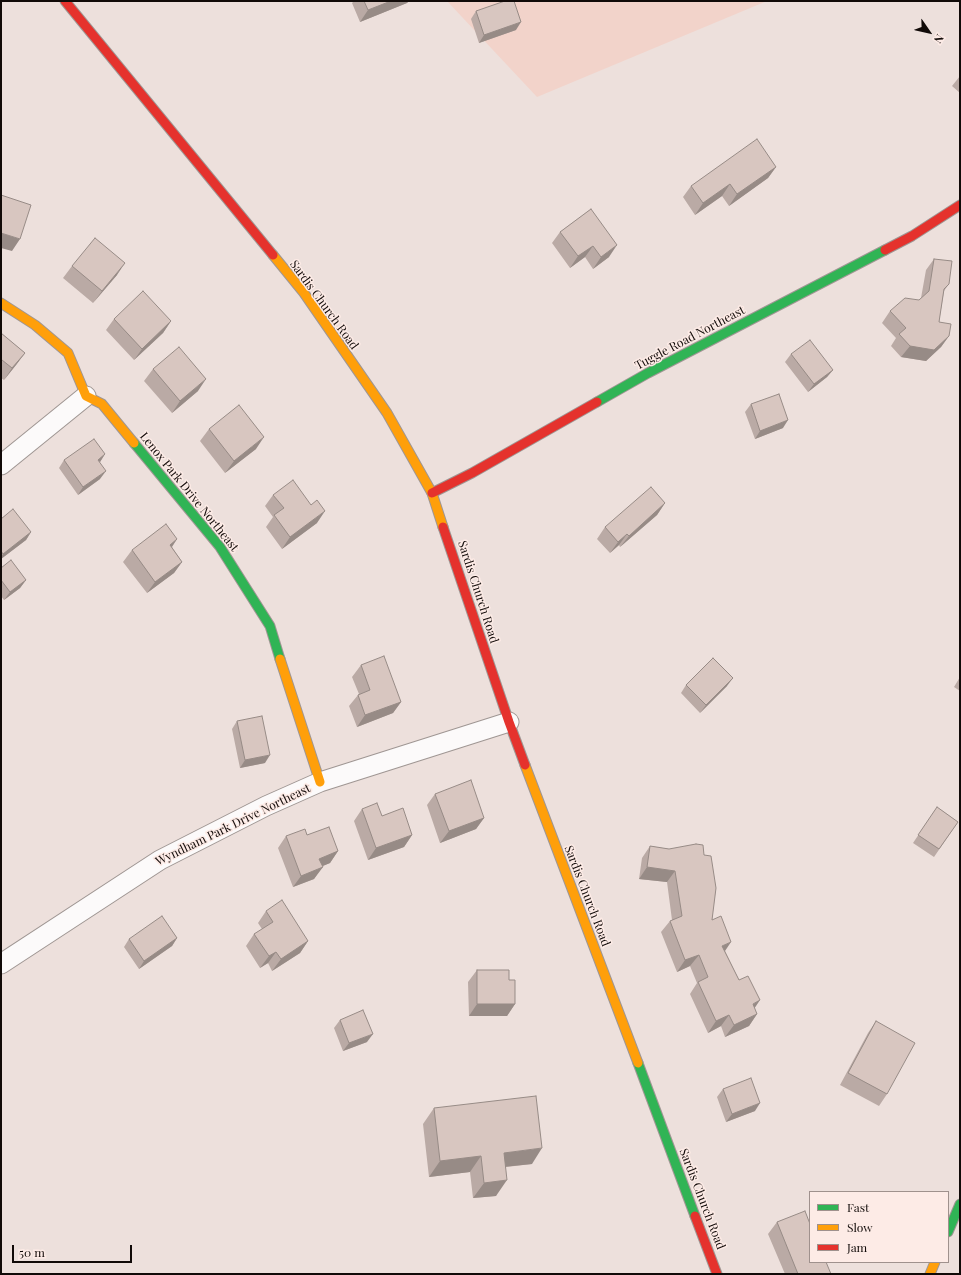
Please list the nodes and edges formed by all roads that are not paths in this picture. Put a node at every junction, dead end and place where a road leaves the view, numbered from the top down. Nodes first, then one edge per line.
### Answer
1 (65, 1) edge
2 (960, 204) edge
3 (1, 303) edge
4 (86, 396) junction
5 (1, 465) edge
6 (432, 493) junction
7 (509, 722) junction
8 (320, 782) junction
9 (1, 964) edge
10 (960, 1204) edge
11 (949, 1230) edge
12 (935, 1263) edge
13 (717, 1274) edge
14 (930, 1274) edge

1 - 6 street, Sardis Church Road
2 - 6 street, Tuggle Road Northeast
3 - 4 street
4 - 5 street
4 - 8 street, Lenox Park Drive Northeast
6 - 7 street, Sardis Church Road
7 - 8 street, Wyndham Park Drive Northeast
7 - 13 street, Sardis Church Road
8 - 9 street, Wyndham Park Drive Northeast
10 - 11 street
12 - 14 street

